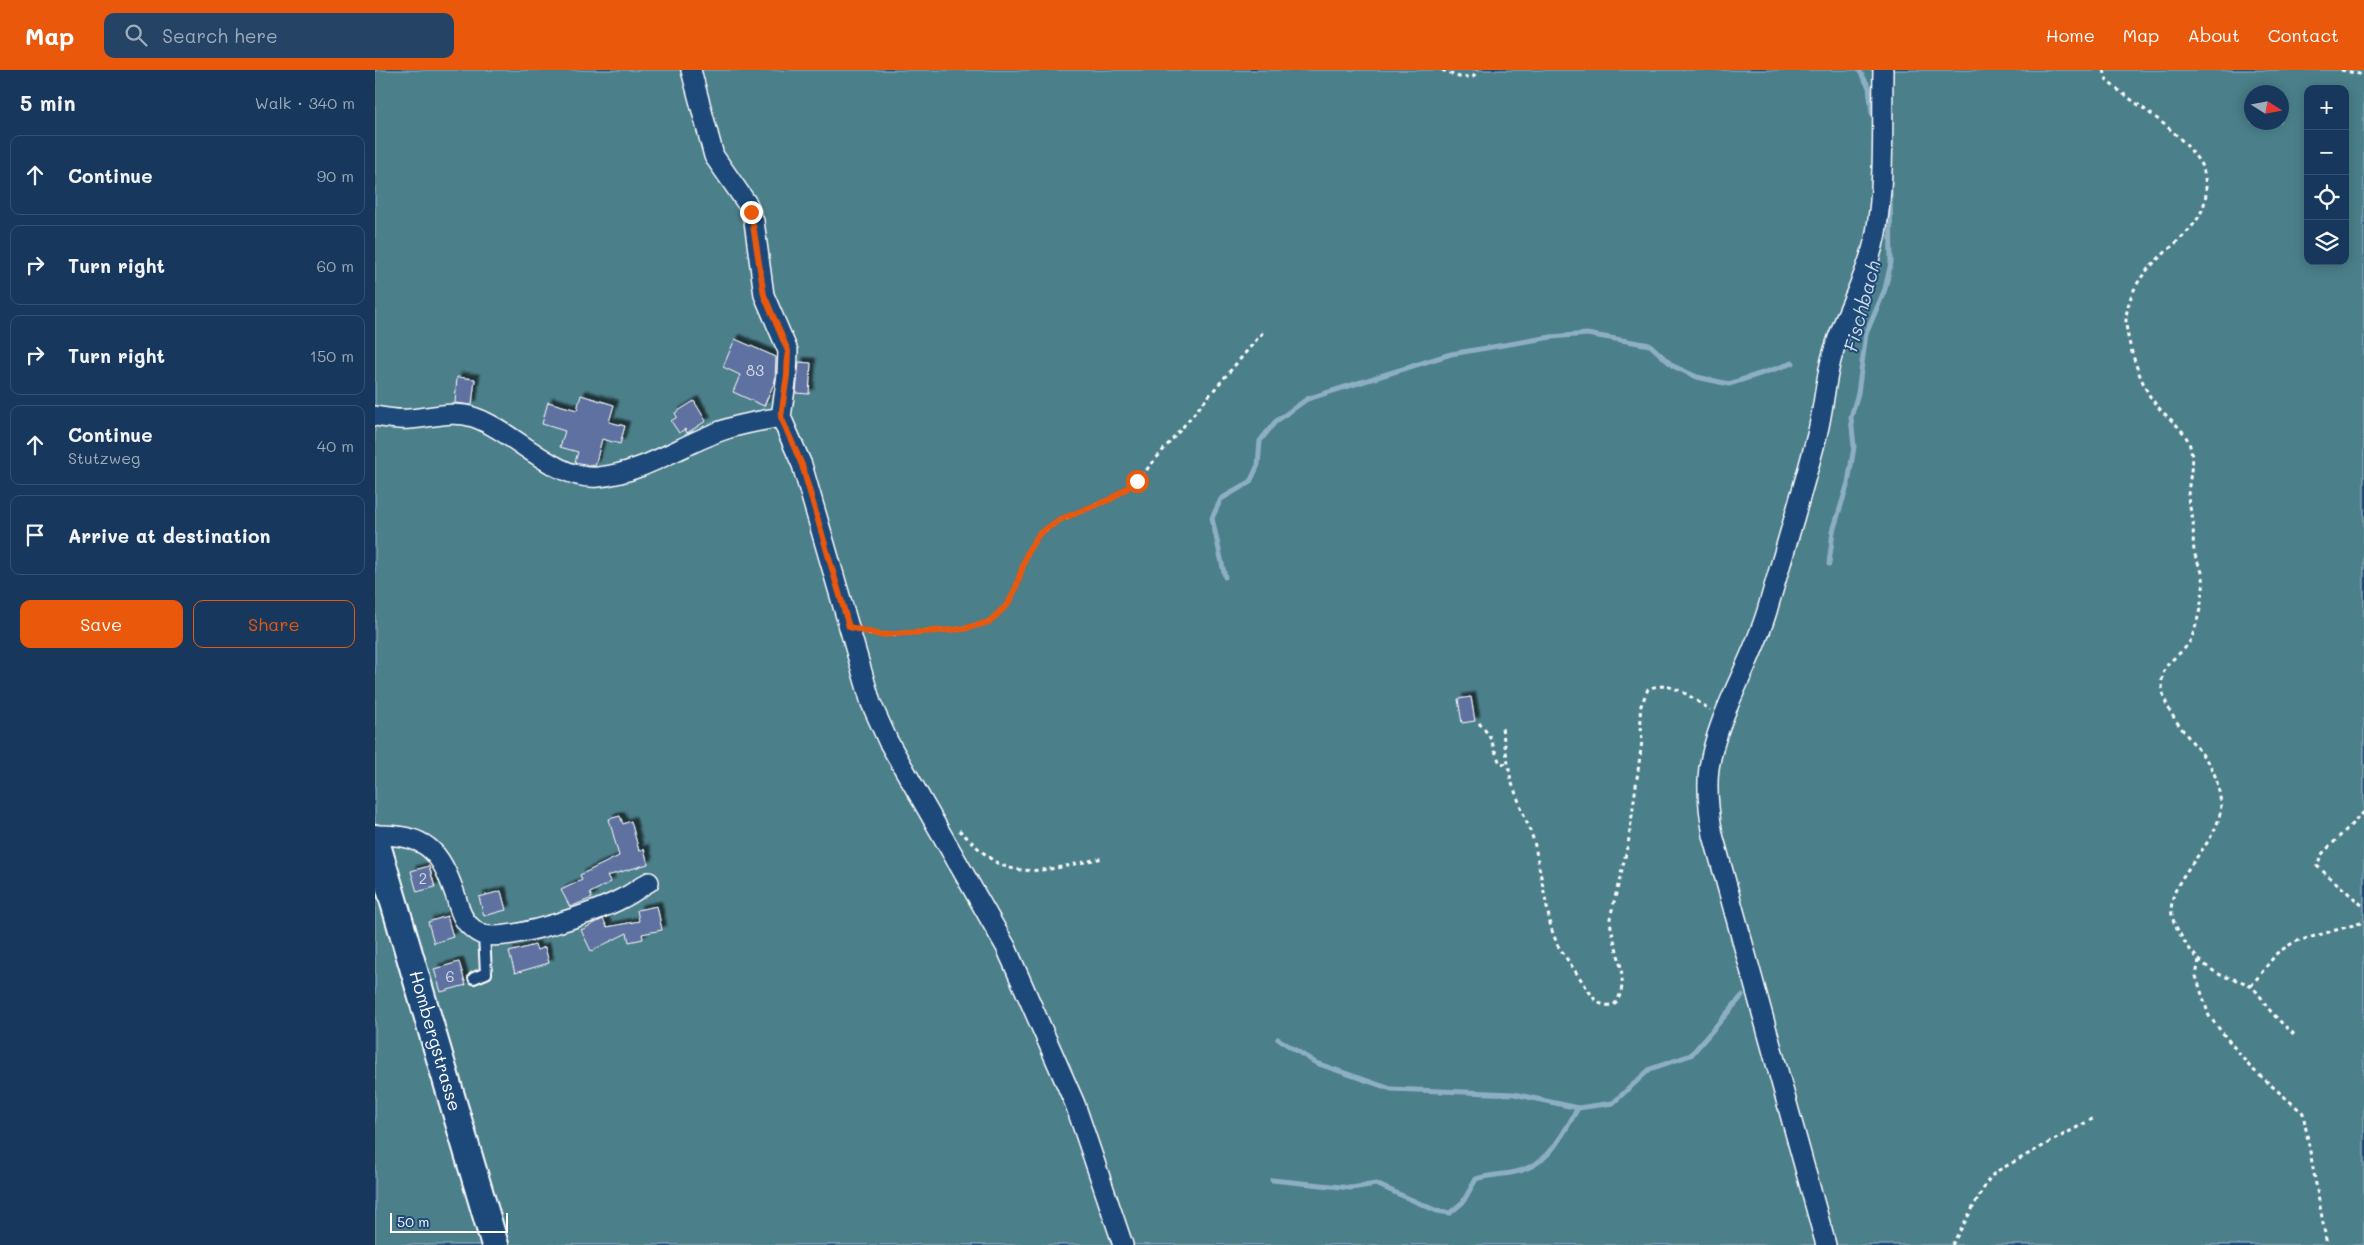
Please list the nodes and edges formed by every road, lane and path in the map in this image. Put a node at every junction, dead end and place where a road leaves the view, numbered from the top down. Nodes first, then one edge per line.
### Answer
1 (691, 70) edge
2 (1442, 70) edge
3 (1478, 70) edge
4 (1883, 70) edge
5 (2104, 70) edge
6 (2341, 70) edge
7 (2364, 75) edge
8 (1263, 332) dead end
9 (375, 416) edge
10 (781, 417) junction
11 (849, 627) junction
12 (1723, 718) junction
13 (1479, 723) dead end
14 (1502, 728) dead end
15 (1508, 763) junction
16 (2364, 812) edge
17 (956, 827) dead end
18 (375, 837) edge
19 (1103, 858) dead end
20 (649, 882) dead end
21 (2364, 907) edge
22 (2364, 922) edge
23 (484, 935) junction
24 (2199, 960) junction
25 (474, 978) dead end
26 (2251, 986) junction
27 (2297, 1037) dead end
28 (2096, 1117) dead end
29 (495, 1245) edge
30 (1123, 1245) edge
31 (1826, 1245) edge
32 (1952, 1245) edge
33 (2327, 1245) edge

1 - 10 street
2 - 3 path
4 - 12 street
5 - 24 path
6 - 7 path
8 - 11 path
9 - 10 street
10 - 11 street
11 - 30 street
12 - 15 path
12 - 31 street
13 - 15 path
14 - 15 path
16 - 21 path
17 - 19 path
18 - 23 street
18 - 29 street, Hombergstrasse
20 - 23 street
22 - 26 path
23 - 25 lane
24 - 26 path
24 - 33 path
26 - 27 path
28 - 32 path

